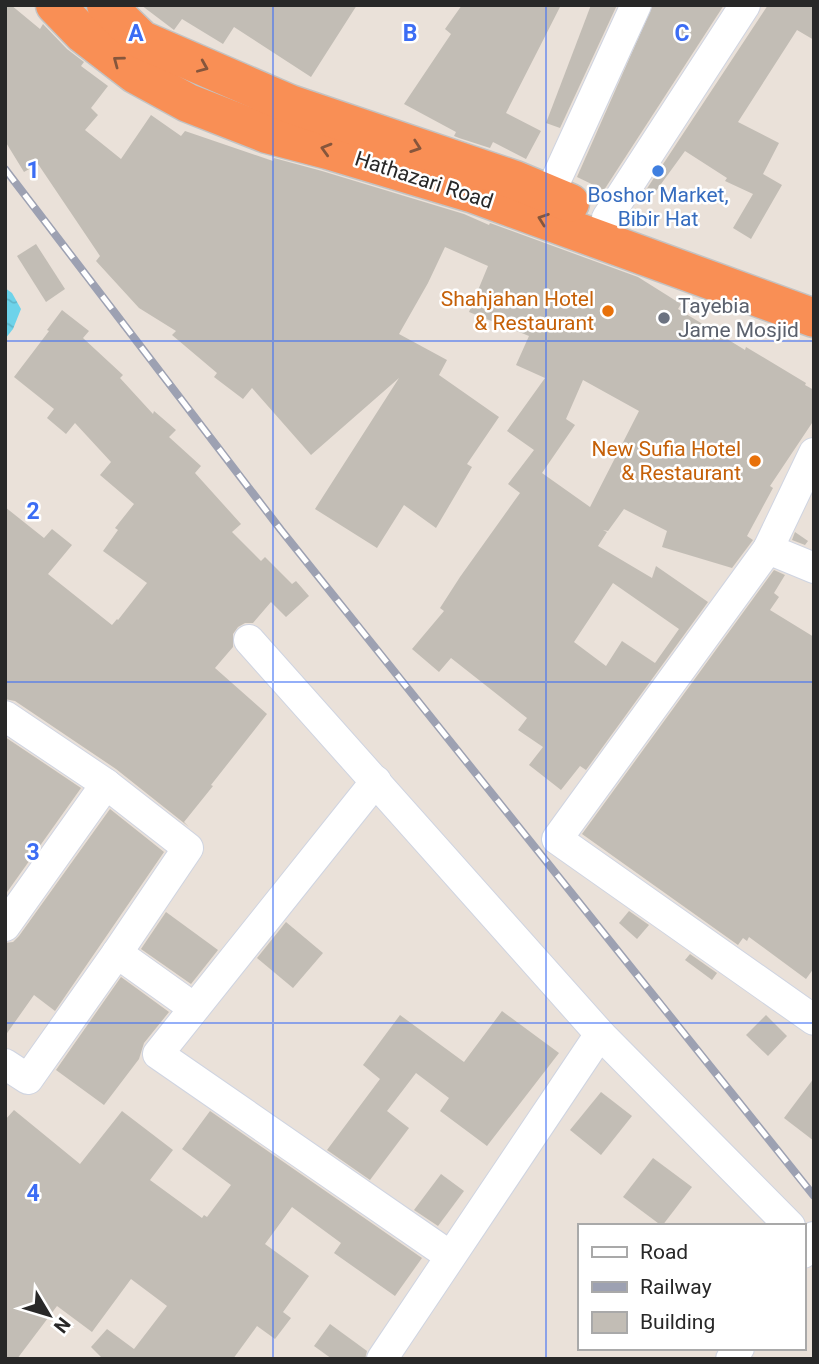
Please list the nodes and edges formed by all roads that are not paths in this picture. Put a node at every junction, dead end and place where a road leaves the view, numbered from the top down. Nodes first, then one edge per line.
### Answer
1 (55, 5) edge
2 (106, 5) edge
3 (636, 5) edge
4 (745, 5) edge
5 (550, 195) junction
6 (607, 218) junction
7 (814, 292) edge
8 (814, 318) edge
9 (814, 453) edge
10 (768, 549) junction
11 (814, 568) edge
12 (249, 640) dead end
13 (5, 716) edge
14 (376, 781) junction
15 (106, 784) junction
16 (5, 926) edge
17 (117, 953) junction
18 (194, 1008) junction
19 (814, 1020) edge
20 (600, 1034) junction
21 (5, 1063) edge
22 (788, 1224) edge
23 (450, 1256) junction
24 (382, 1359) edge

8 -> 1 highway, Hathazari Road
2 -> 5 highway, Hathazari Road
3 - 5 street
4 - 6 street
5 - 6 highway, Hathazari Road
6 - 7 highway, Hathazari Road
9 - 10 street
10 - 11 street
10 - 19 street
12 - 14 street
13 - 15 street
14 - 18 street
14 - 20 street
15 - 16 street
15 - 17 street
17 - 18 street
17 - 21 street
18 - 23 street
20 - 22 street
20 - 23 street
23 - 24 street

